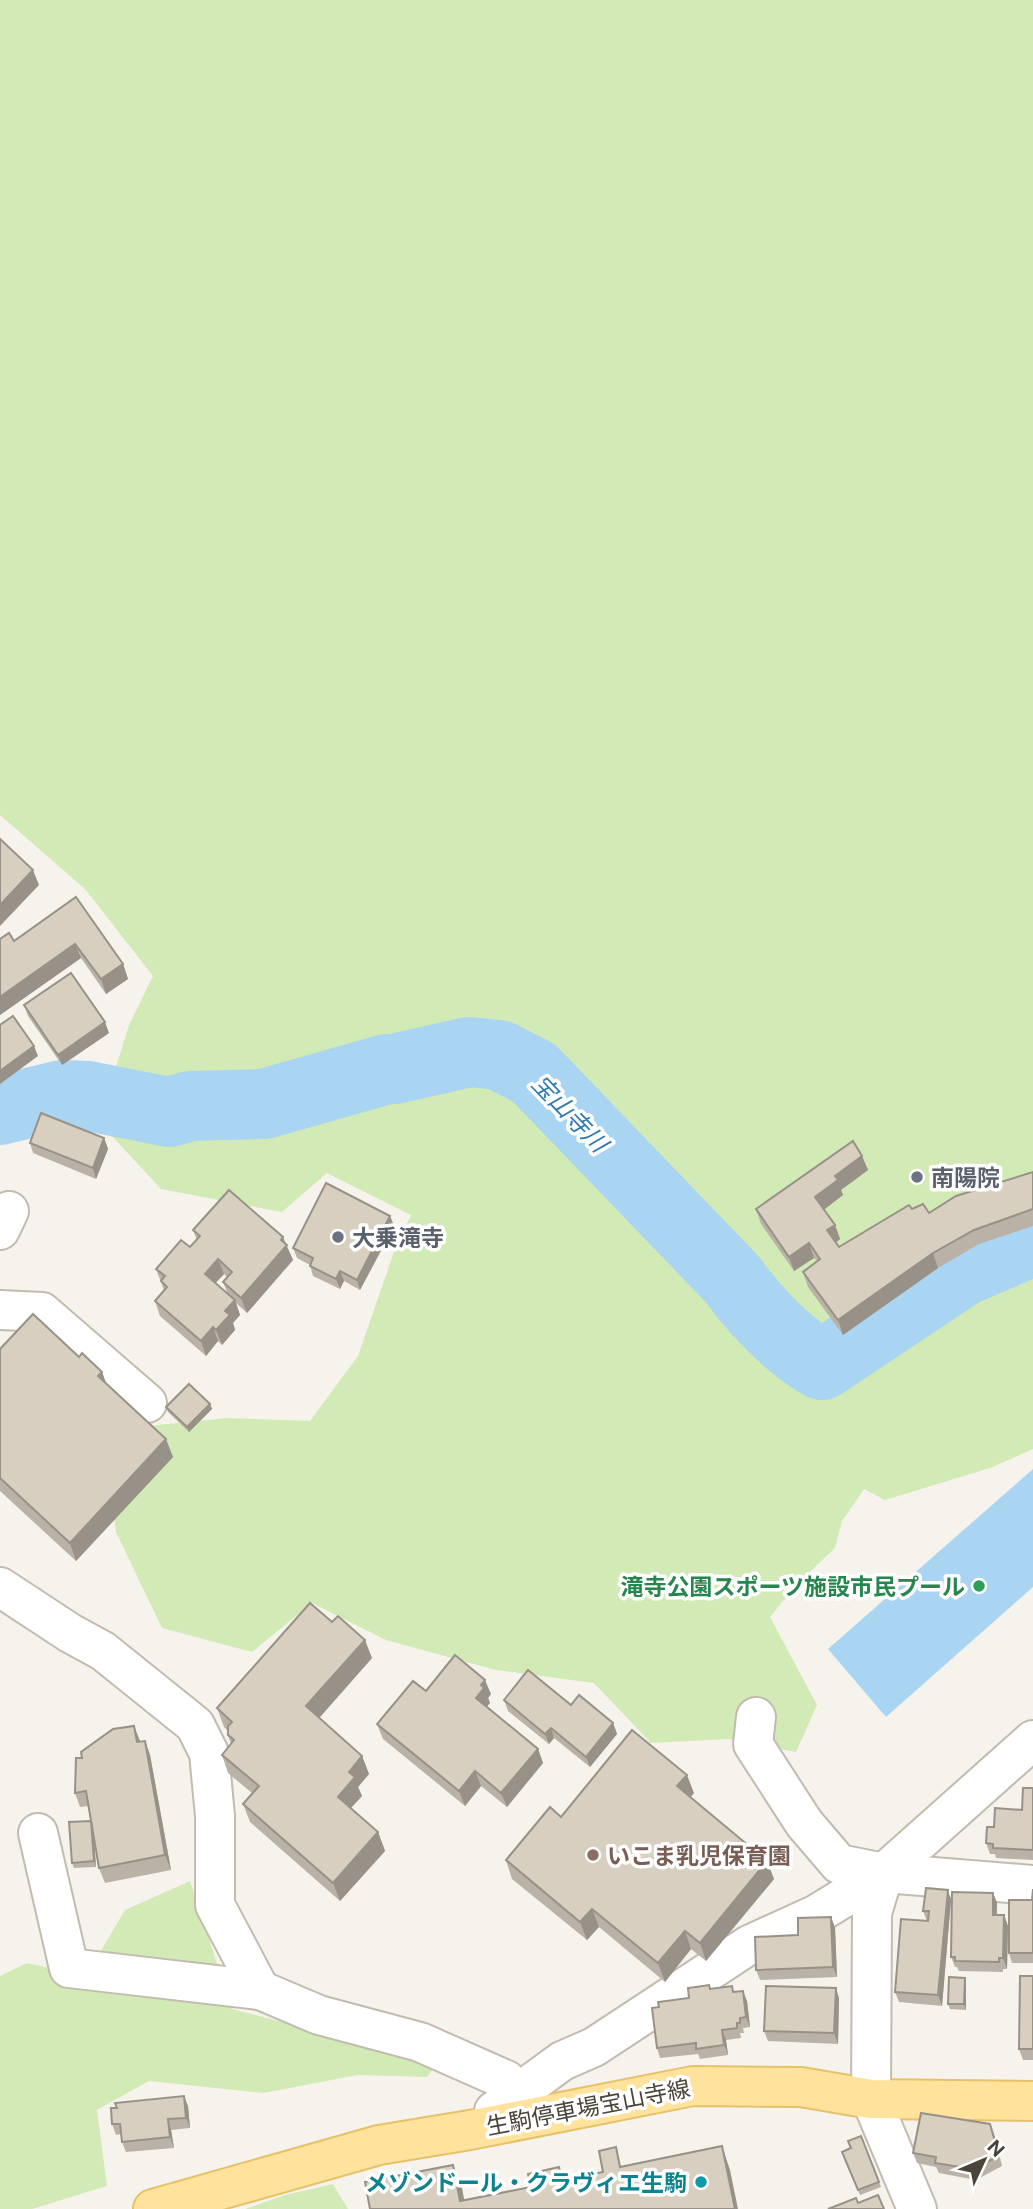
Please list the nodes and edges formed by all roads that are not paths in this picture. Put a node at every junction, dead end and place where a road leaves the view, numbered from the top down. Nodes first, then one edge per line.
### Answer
1 (0, 1310) edge
2 (147, 1403) dead end
3 (0, 1587) edge
4 (756, 1717) dead end
5 (1033, 1740) edge
6 (38, 1833) dead end
7 (884, 1873) junction
8 (1033, 1885) edge
9 (260, 1990) junction
10 (514, 2096) junction
11 (871, 2099) junction
12 (1033, 2101) edge
13 (470, 2130) junction
14 (153, 2209) edge
15 (917, 2209) edge

1 - 2 street
3 - 9 street
4 - 7 street
5 - 7 street
6 - 9 street
7 - 8 street
7 - 10 street
7 - 11 street
9 - 10 street
10 - 13 street
11 - 12 main road, 生駒停車場宝山寺線
11 - 13 main road, 生駒停車場宝山寺線
11 - 15 street
13 - 14 main road, 生駒停車場宝山寺線

